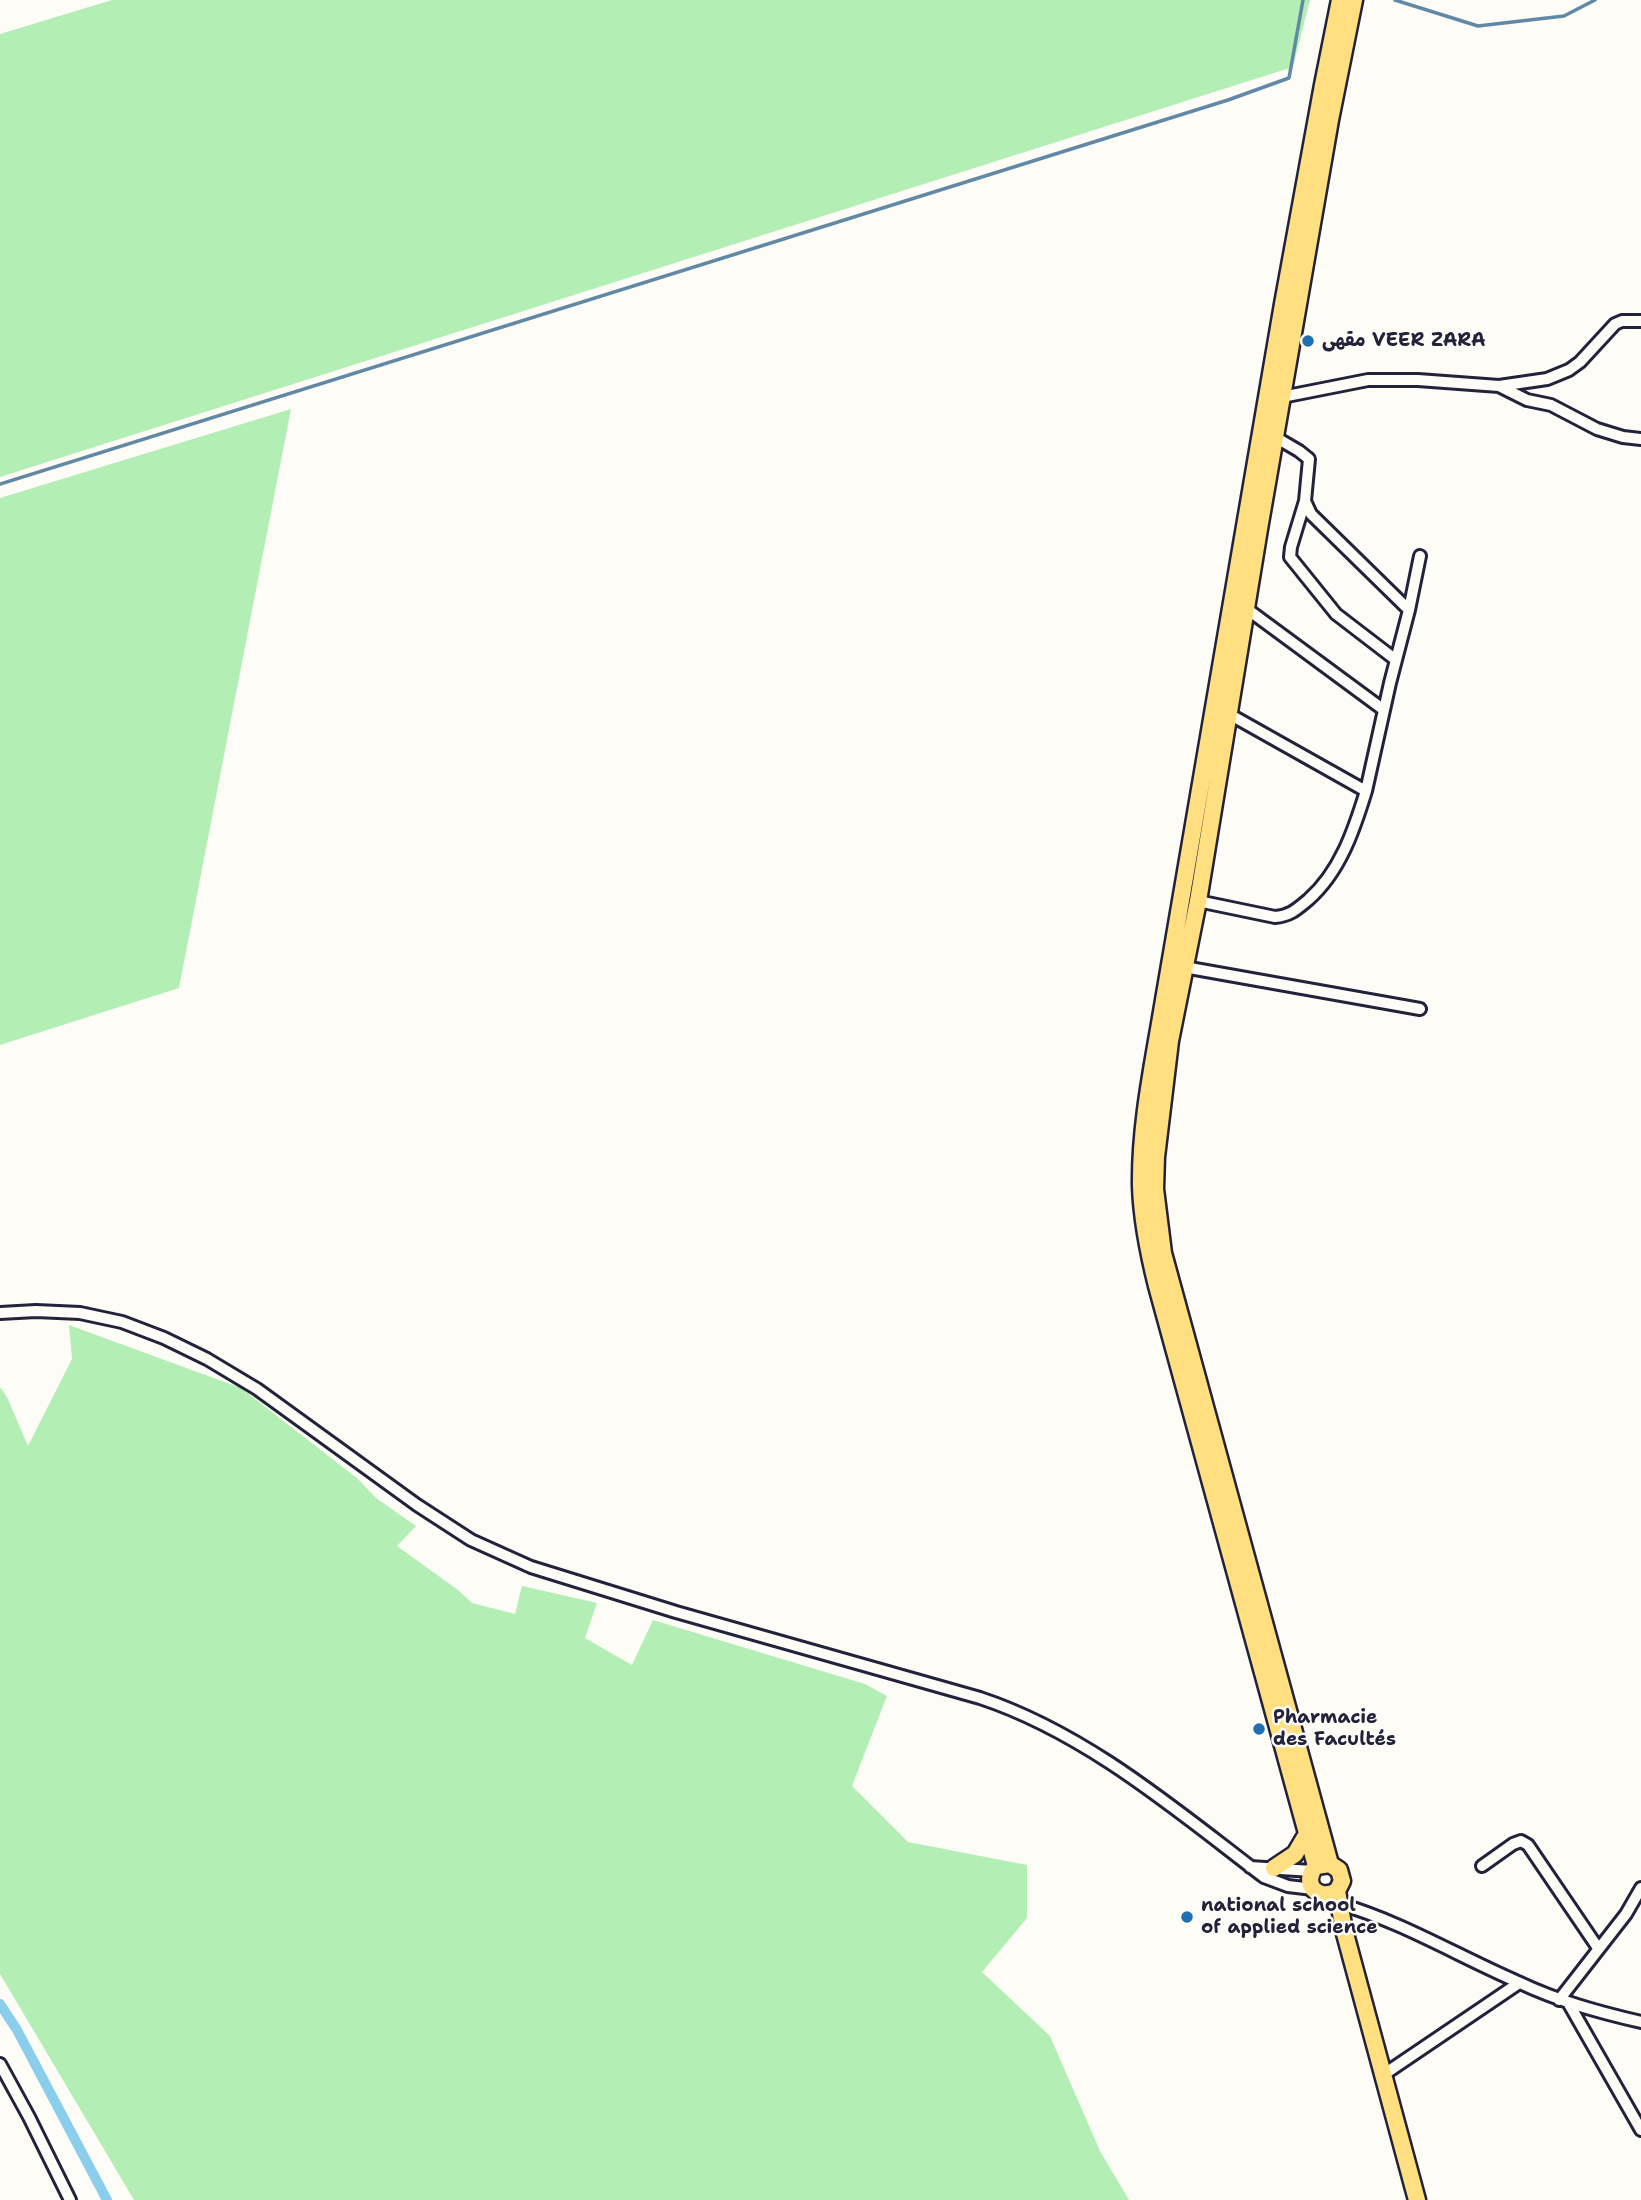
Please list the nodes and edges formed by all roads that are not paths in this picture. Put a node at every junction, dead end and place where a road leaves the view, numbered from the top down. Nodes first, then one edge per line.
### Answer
1 (1340, 0) edge
2 (1354, 0) edge
3 (1641, 321) edge
4 (1499, 386) junction
5 (1282, 397) junction
6 (1275, 437) junction
7 (1641, 439) edge
8 (1305, 501) junction
9 (1420, 556) dead end
10 (1247, 609) junction
11 (1409, 610) junction
12 (1396, 660) junction
13 (1384, 710) junction
14 (1229, 713) junction
15 (1366, 791) junction
16 (1198, 901) junction
17 (1184, 967) junction
18 (1420, 1009) dead end
19 (0, 1313) edge
20 (1308, 1832) junction
21 (1482, 1866) dead end
22 (1250, 1867) junction
23 (1319, 1867) junction
24 (1274, 1868) junction
25 (1641, 1888) edge
26 (1328, 1895) junction
27 (1598, 1948) junction
28 (1519, 1983) junction
29 (1564, 2002) junction
30 (1641, 2022) edge
31 (0, 2064) edge
32 (1383, 2076) junction
33 (1641, 2130) edge
34 (70, 2200) edge
35 (1417, 2200) edge

1 - 20 highway
2 - 5 highway
3 - 4 street
4 - 5 street
4 - 7 street
5 - 6 highway
6 - 8 street
6 - 10 highway
8 - 11 street
8 - 12 street
9 - 11 street
10 - 13 street
10 - 14 highway
11 - 12 street
12 - 13 street
13 - 15 street
14 - 15 street
14 - 16 highway
15 - 16 street
16 - 17 highway
17 - 18 street
17 - 23 highway
19 - 22 street
20 - 23 highway
20 - 24 highway
21 - 27 street
22 - 24 street
22 - 26 street
23 - 24 street
23 - 26 highway
23 - 26 highway
25 - 27 street
26 - 28 street
26 - 32 highway
27 - 29 street
28 - 29 street
28 - 32 street
29 - 30 street
29 - 33 street
31 - 34 street
32 - 35 highway

